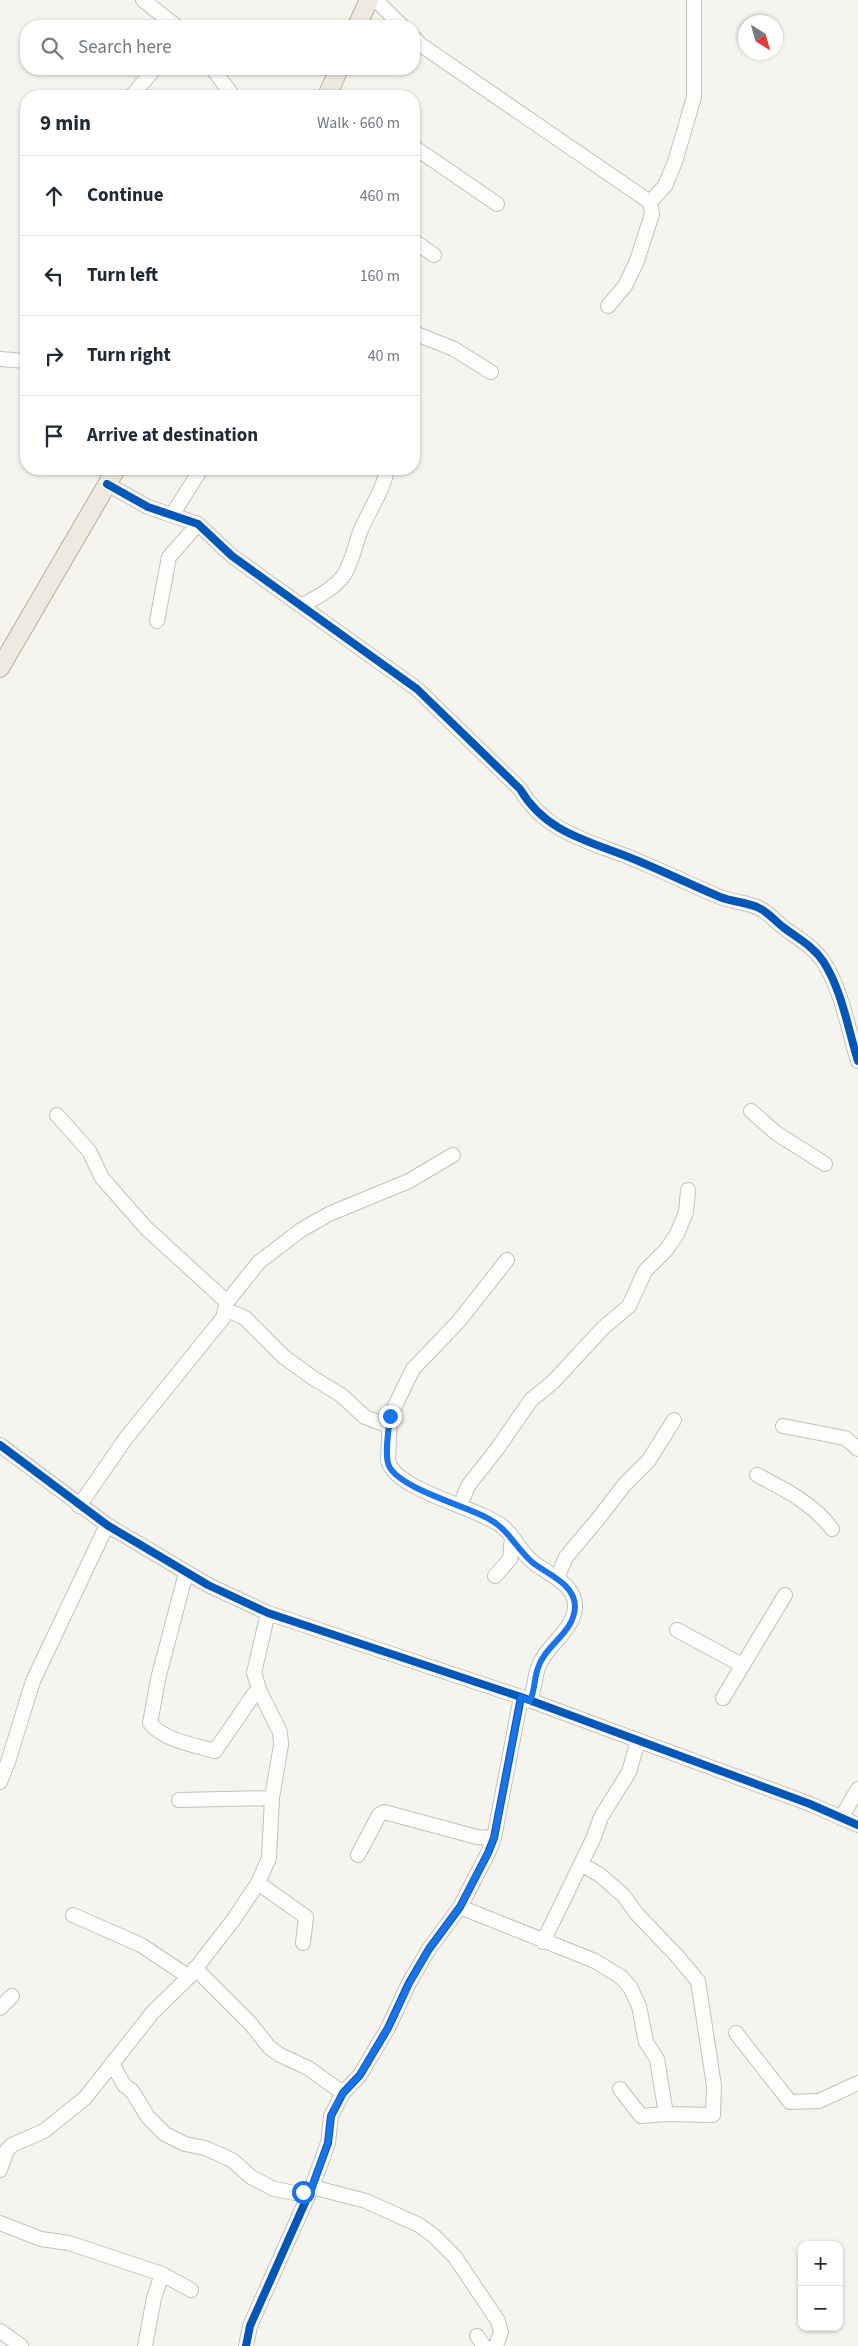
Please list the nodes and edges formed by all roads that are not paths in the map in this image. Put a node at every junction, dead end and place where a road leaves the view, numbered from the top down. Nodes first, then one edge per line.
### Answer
1 (143, 0) edge
2 (369, 0) edge
3 (376, 0) edge
4 (694, 0) edge
5 (168, 20) edge
6 (360, 20) edge
7 (396, 20) edge
8 (420, 42) edge
9 (149, 75) edge
10 (217, 75) edge
11 (337, 75) edge
12 (137, 90) edge
13 (229, 90) edge
14 (332, 90) edge
15 (420, 151) edge
16 (650, 202) junction
17 (497, 204) dead end
18 (420, 245) edge
19 (434, 255) dead end
20 (608, 306) dead end
21 (420, 335) edge
22 (0, 359) edge
23 (20, 361) edge
24 (491, 372) dead end
25 (112, 475) edge
26 (197, 475) edge
27 (386, 475) edge
28 (107, 484) junction
29 (172, 515) junction
30 (198, 524) junction
31 (301, 606) junction
32 (157, 621) dead end
33 (0, 668) edge
34 (858, 1061) edge
35 (752, 1111) dead end
36 (56, 1115) dead end
37 (453, 1155) dead end
38 (825, 1164) dead end
39 (688, 1190) dead end
40 (507, 1260) dead end
41 (226, 1306) junction
42 (674, 1420) dead end
43 (389, 1426) junction
44 (783, 1426) dead end
45 (851, 1436) edge
46 (0, 1445) edge
47 (858, 1449) edge
48 (757, 1475) dead end
49 (79, 1506) junction
50 (460, 1506) junction
51 (106, 1525) junction
52 (832, 1529) dead end
53 (512, 1538) junction
54 (510, 1559) junction
55 (532, 1562) junction
56 (186, 1573) junction
57 (494, 1576) dead end
58 (557, 1578) junction
59 (785, 1595) dead end
60 (268, 1612) junction
61 (677, 1630) dead end
62 (742, 1665) junction
63 (260, 1692) junction
64 (723, 1698) dead end
65 (525, 1699) junction
66 (638, 1741) junction
67 (0, 1782) edge
68 (858, 1788) edge
69 (272, 1798) junction
70 (179, 1800) dead end
71 (841, 1818) junction
72 (858, 1826) edge
73 (494, 1838) junction
74 (358, 1854) dead end
75 (581, 1864) junction
76 (258, 1882) junction
77 (459, 1906) junction
78 (73, 1915) dead end
79 (543, 1942) junction
80 (303, 1943) dead end
81 (192, 1973) junction
82 (12, 1996) dead end
83 (0, 2008) edge
84 (387, 2019) dead end
85 (736, 2033) dead end
86 (112, 2063) junction
87 (858, 2083) edge
88 (620, 2089) dead end
89 (343, 2093) junction
90 (666, 2114) junction
91 (0, 2170) edge
92 (312, 2187) junction
93 (0, 2223) edge
94 (162, 2274) junction
95 (192, 2290) dead end
96 (0, 2331) edge
97 (22, 2346) edge
98 (145, 2346) edge
99 (246, 2346) edge
100 (496, 2346) edge

1 - 5 street
2 - 6 main road
3 - 7 street
4 - 16 street
8 - 16 street
9 - 12 street
10 - 13 street
11 - 14 main road
15 - 17 street
16 - 20 street
18 - 19 street
21 - 24 street
22 - 23 street
25 - 28 main road
26 - 29 street
27 - 31 street
28 - 29 street
28 - 33 main road
29 - 30 street
30 - 31 street
30 - 32 street
31 - 34 street
35 - 38 street
36 - 41 street
37 - 41 street
39 - 50 street
40 - 43 street
41 - 43 street
41 - 49 street
42 - 58 street
43 - 50 street
44 - 45 street
45 - 47 street
46 - 49 street
48 - 52 street
49 - 51 street
50 - 53 street
51 - 56 street
51 - 67 street
53 - 54 street
53 - 55 street
54 - 55 street
54 - 57 street
55 - 58 street
56 - 60 street
56 - 63 street
58 - 65 street
59 - 62 street
60 - 63 street
60 - 65 street
61 - 62 street
62 - 64 street
63 - 69 street
65 - 66 street
65 - 73 street
66 - 71 street
66 - 75 street
68 - 71 street
69 - 70 street
69 - 76 street
71 - 72 street
73 - 74 street
73 - 77 street
75 - 79 street
75 - 90 street
76 - 80 street
76 - 81 street
77 - 79 street
77 - 84 street
77 - 89 street
78 - 81 street
79 - 90 street
81 - 86 street
81 - 89 street
82 - 83 street
85 - 87 street
86 - 91 street
86 - 92 street
88 - 90 street
89 - 92 street
92 - 99 street
92 - 100 street
93 - 94 street
94 - 95 street
94 - 98 street
96 - 97 street

